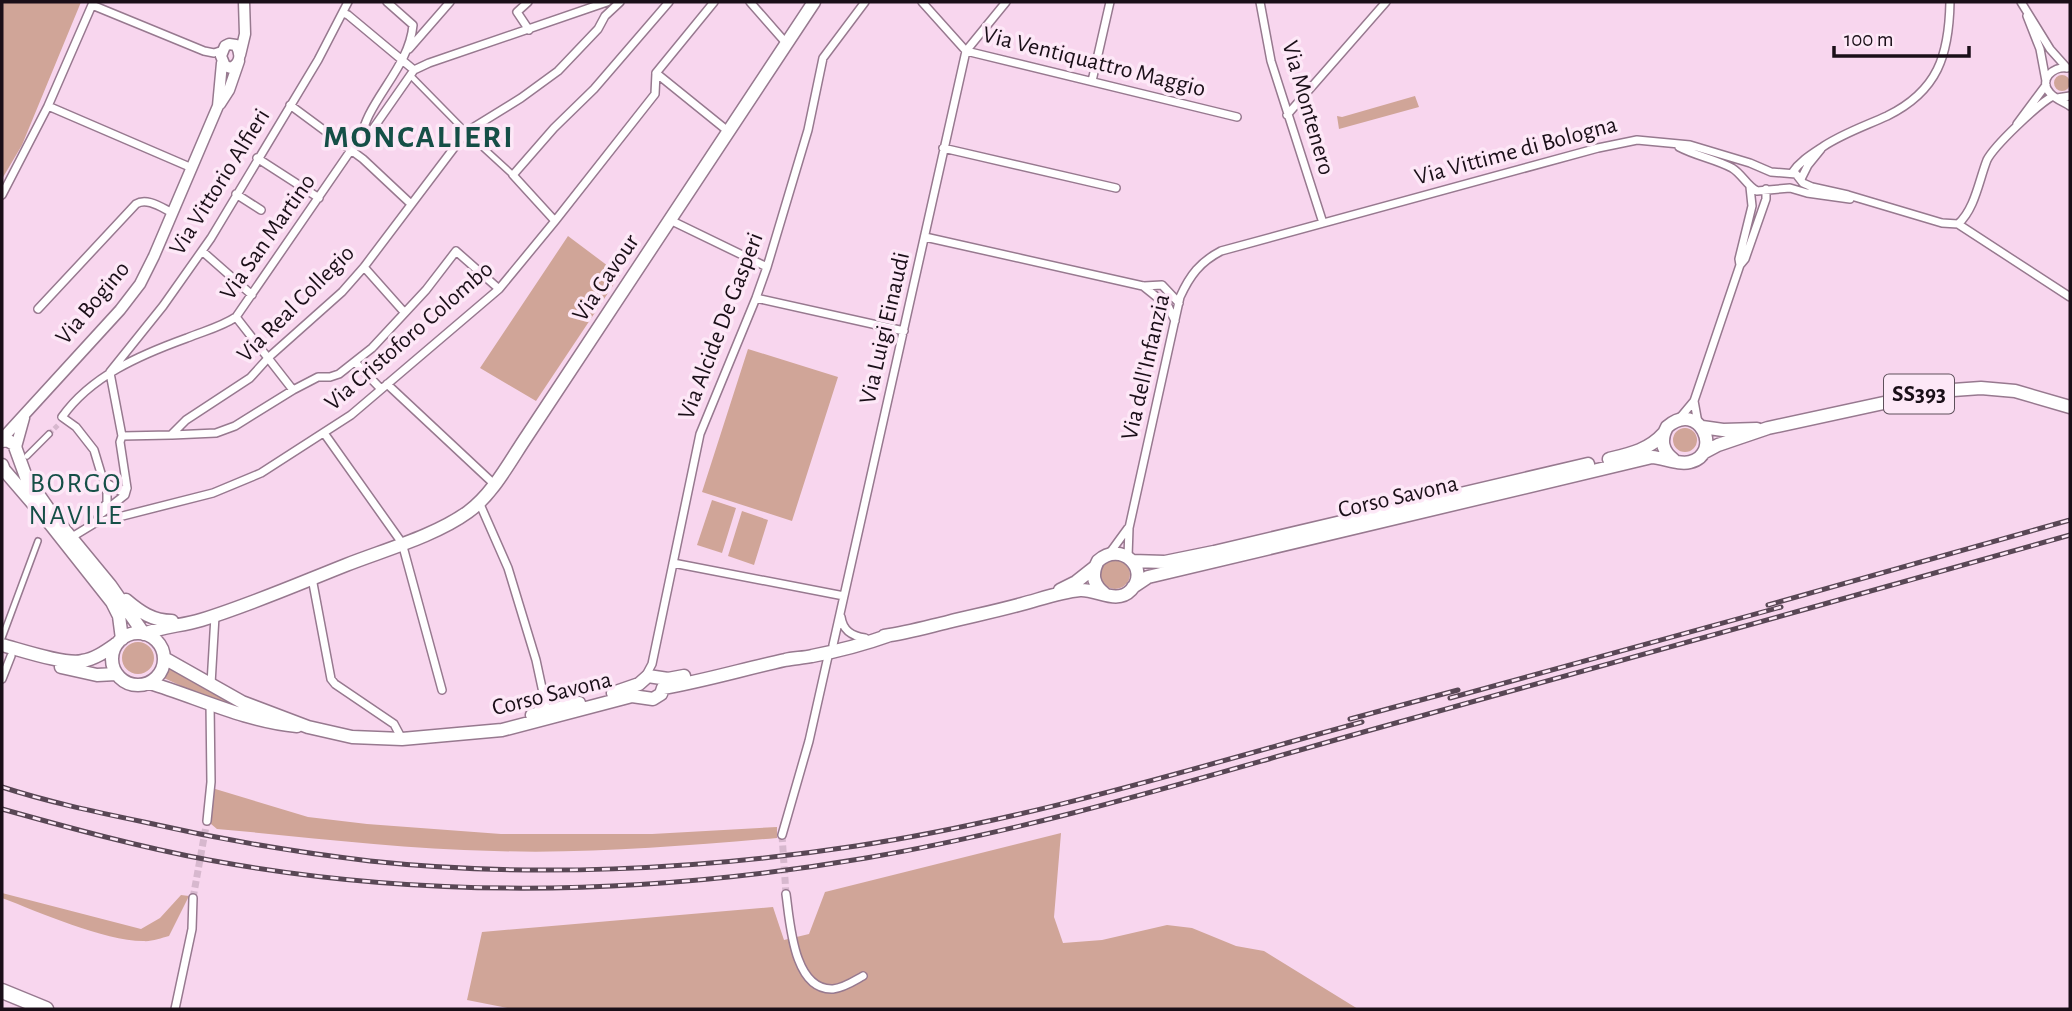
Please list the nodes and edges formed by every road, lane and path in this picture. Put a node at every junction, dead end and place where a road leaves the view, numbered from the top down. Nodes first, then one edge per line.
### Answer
1 (244, 2) edge
2 (348, 2) edge
3 (387, 2) edge
4 (450, 2) edge
5 (528, 2) edge
6 (607, 2) edge
7 (620, 2) edge
8 (669, 2) edge
9 (715, 2) edge
10 (750, 2) edge
11 (814, 2) edge
12 (865, 2) edge
13 (922, 2) edge
14 (1006, 2) edge
15 (1110, 2) edge
16 (1260, 2) edge
17 (1386, 2) edge
18 (1950, 2) edge
19 (2022, 4) edge
20 (343, 13) junction
21 (244, 19) junction
22 (528, 30) junction
23 (786, 43) junction
24 (226, 47) junction
25 (204, 51) junction
26 (967, 51) junction
27 (404, 55) junction
28 (239, 58) junction
29 (222, 62) junction
30 (2069, 68) edge
31 (412, 73) junction
32 (656, 73) junction
33 (1092, 81) junction
34 (2046, 83) junction
35 (2070, 96) edge
36 (2054, 97) junction
37 (290, 105) junction
38 (48, 106) junction
39 (218, 106) junction
40 (2070, 106) edge
41 (1287, 115) junction
42 (1237, 117) dead end
43 (2015, 128) junction
44 (729, 131) junction
45 (466, 132) junction
46 (358, 142) junction
47 (1675, 145) junction
48 (943, 148) junction
49 (1822, 148) junction
50 (351, 150) junction
51 (257, 158) junction
52 (192, 168) junction
53 (1763, 169) junction
54 (1791, 174) junction
55 (513, 175) junction
56 (1801, 180) junction
57 (1750, 185) junction
58 (1116, 188) dead end
59 (1792, 188) junction
60 (1767, 189) junction
61 (236, 194) junction
62 (2, 195) edge
63 (319, 198) junction
64 (1857, 199) junction
65 (411, 204) junction
66 (261, 210) dead end
67 (173, 213) junction
68 (670, 220) junction
69 (555, 221) junction
70 (1323, 223) junction
71 (1958, 224) junction
72 (925, 237) junction
73 (202, 251) junction
74 (1740, 265) junction
75 (364, 267) junction
76 (767, 267) junction
77 (1143, 286) junction
78 (499, 289) junction
79 (252, 295) junction
80 (2070, 297) edge
81 (756, 298) junction
82 (1179, 303) junction
83 (38, 309) dead end
84 (404, 312) junction
85 (236, 317) junction
86 (1175, 321) junction
87 (904, 331) junction
88 (269, 357) junction
89 (355, 362) junction
90 (110, 373) junction
91 (384, 386) junction
92 (293, 390) junction
93 (1694, 401) junction
94 (2070, 407) edge
95 (25, 415) junction
96 (1679, 420) junction
97 (1700, 425) junction
98 (1768, 428) junction
99 (324, 433) junction
100 (1664, 433) junction
101 (49, 434) tunnel mouth
102 (171, 435) junction
103 (122, 436) junction
104 (2, 440) edge
105 (20, 453) junction
106 (1703, 453) junction
107 (1674, 460) junction
108 (2, 465) edge
109 (105, 481) junction
110 (494, 484) junction
111 (127, 488) junction
112 (479, 502) junction
113 (102, 513) junction
114 (95, 523) junction
115 (1129, 528) junction
116 (72, 537) junction
117 (38, 541) dead end
118 (402, 543) junction
119 (1109, 554) junction
120 (1130, 559) junction
121 (673, 563) junction
122 (1095, 567) junction
123 (312, 578) junction
124 (110, 585) junction
125 (1133, 587) junction
126 (1105, 594) junction
127 (1046, 596) junction
128 (844, 597) junction
129 (840, 612) junction
130 (215, 615) junction
131 (200, 620) junction
132 (144, 634) junction
133 (890, 635) junction
134 (2, 638) edge
135 (865, 638) junction
136 (119, 641) junction
137 (2, 645) edge
138 (831, 649) junction
139 (6, 654) edge
140 (163, 654) junction
141 (116, 674) junction
142 (2, 679) edge
143 (651, 681) junction
144 (150, 683) junction
145 (211, 685) junction
146 (442, 690) dead end
147 (210, 703) junction
148 (547, 711) junction
149 (308, 727) junction
150 (471, 733) junction
151 (402, 739) junction
152 (207, 821) tunnel mouth
153 (782, 835) tunnel mouth
154 (786, 894) tunnel mouth
155 (193, 898) tunnel mouth
156 (863, 976) dead end
157 (2, 991) edge
158 (46, 1009) edge
159 (175, 1009) edge

1 - 21 main road
2 - 20 street, Via Vittorio Alfieri
3 - 27 street
4 - 27 street
5 - 22 street
6 - 22 street
7 - 45 street, Via Real Collegio
8 - 55 street
9 - 32 street, Via Cristoforo Colombo
10 - 23 street
11 - 23 main road, Via Cavour
12 - 76 street, Via Alcide De Gasperi
13 - 26 street, Via Ventiquattro Maggio
14 - 26 street
15 - 33 street
16 - 41 street, Via Montenero
17 - 41 street
18 - 49 street
19 - 30 street
19 - 34 street
20 - 27 street
20 - 37 street, Via Vittorio Alfieri
21 - 24 main road
21 - 28 main road
22 - 31 street
23 - 44 main road, Via Cavour
24 - 25 street
24 - 28 main road
24 - 29 main road
25 - 29 street
25 - 38 street
26 - 33 street, Via Ventiquattro Maggio
26 - 48 street, Via Luigi Einaudi
27 - 31 street
27 - 46 street
28 - 29 main road
28 - 39 main road
29 - 39 main road
30 - 34 street
31 - 45 street
31 - 46 street, Via San Martino
32 - 44 street
32 - 69 street, Via Cristoforo Colombo
33 - 42 street, Via Ventiquattro Maggio
34 - 36 street
34 - 43 street
35 - 36 street
36 - 40 street
36 - 43 street
37 - 50 street
37 - 51 street, Via Vittorio Alfieri
38 - 52 street
38 - 62 street
39 - 52 main road, Via Bogino
41 - 70 street, Via Montenero
43 - 71 street
44 - 68 main road, Via Cavour
45 - 55 street
45 - 65 street, Via Real Collegio
46 - 50 street, Via San Martino
47 - 53 street, Via Vittime di Bologna
47 - 57 street
47 - 70 street, Via Vittime di Bologna
48 - 58 street
48 - 72 street, Via Luigi Einaudi
49 - 54 street
49 - 56 street
50 - 63 street, Via San Martino
50 - 65 street
51 - 61 street, Via Vittorio Alfieri
51 - 63 street
52 - 67 main road, Via Bogino
53 - 54 street, Via Vittime di Bologna
53 - 57 street
53 - 60 street
54 - 56 street
54 - 59 street
55 - 69 street
56 - 59 street
56 - 64 street
57 - 60 street
57 - 74 street
59 - 60 street
59 - 64 street
60 - 74 street
61 - 66 street
61 - 73 street, Via Vittorio Alfieri
63 - 79 street, Via San Martino
64 - 71 street
65 - 75 street, Via Real Collegio
67 - 83 street
67 - 95 main road, Via Bogino
68 - 76 street
68 - 110 main road, Via Cavour
69 - 78 street, Via Cristoforo Colombo
70 - 82 street, Via dell'Infanzia
71 - 80 street
72 - 77 street
72 - 87 street, Via Luigi Einaudi
73 - 79 street
73 - 90 street, Via Vittorio Alfieri
74 - 93 street
75 - 84 street
75 - 88 street, Via Real Collegio
76 - 81 street, Via Alcide De Gasperi
77 - 82 street
77 - 86 street
78 - 84 street
78 - 91 street, Via Cristoforo Colombo
79 - 85 street, Via San Martino
81 - 87 street
81 - 121 street, Via Alcide De Gasperi
82 - 86 street, Via dell'Infanzia
84 - 89 street
85 - 88 street
85 - 90 street, Via San Martino
86 - 115 street, Via dell'Infanzia
87 - 128 street, Via Luigi Einaudi
88 - 92 street
88 - 102 street, Via Real Collegio
89 - 91 street
89 - 92 street
90 - 103 street
90 - 109 street, Via San Martino
91 - 99 street, Via Cristoforo Colombo
91 - 110 street
92 - 102 street
93 - 96 street
93 - 97 street
94 - 98 main road, SS393
95 - 104 main road, Via Bogino
95 - 105 main road, Via Bogino
96 - 97 main road
96 - 100 main road
97 - 98 main road, SS393
97 - 106 main road
98 - 106 main road, SS393
99 - 114 street, Via Cristoforo Colombo
99 - 118 street
100 - 107 main road
100 - 120 main road, Corso Savona
101 - 105 street
102 - 103 street
103 - 111 street
104 - 105 main road
105 - 108 main road
105 - 116 main road
106 - 107 main road
107 - 125 main road, Corso Savona
108 - 136 main road
109 - 111 street
109 - 113 street
110 - 112 main road, Via Cavour
111 - 113 street
112 - 118 main road, Via Cavour
112 - 148 street
113 - 114 street
114 - 116 street
115 - 119 street, Via dell'Infanzia
115 - 120 street, Via dell'Infanzia
116 - 124 main road
117 - 134 street
118 - 123 main road, Via Cavour
118 - 146 street
119 - 120 main road
119 - 122 main road
120 - 125 main road
121 - 128 street
121 - 143 street, Via Alcide De Gasperi
122 - 126 main road
122 - 127 main road, Corso Savona
123 - 130 main road, Via Cavour
123 - 151 street
124 - 131 main road
124 - 132 main road
125 - 126 main road
126 - 127 main road, Corso Savona
127 - 133 main road, Corso Savona
128 - 129 street, Via Luigi Einaudi
129 - 135 street
129 - 138 street, Via Luigi Einaudi
130 - 131 main road, Via Cavour
130 - 145 street
131 - 132 main road, Via Cavour
131 - 140 main road, Via Cavour
132 - 136 main road
132 - 140 main road
133 - 135 main road, Corso Savona
133 - 138 main road, Corso Savona
135 - 138 main road, Corso Savona
136 - 137 main road
136 - 141 main road
138 - 143 main road, Corso Savona
138 - 153 street, Via Luigi Einaudi
139 - 141 main road
139 - 142 street
140 - 144 main road
140 - 145 main road, Corso Savona
141 - 144 main road
143 - 148 main road, Corso Savona
143 - 150 main road, Corso Savona
144 - 147 main road, Corso Savona
145 - 149 main road, Corso Savona
147 - 149 main road, Corso Savona
147 - 152 street
148 - 150 main road, Corso Savona
149 - 151 main road, Corso Savona
150 - 151 main road, Corso Savona
154 - 156 street
155 - 159 street
157 - 158 highway

